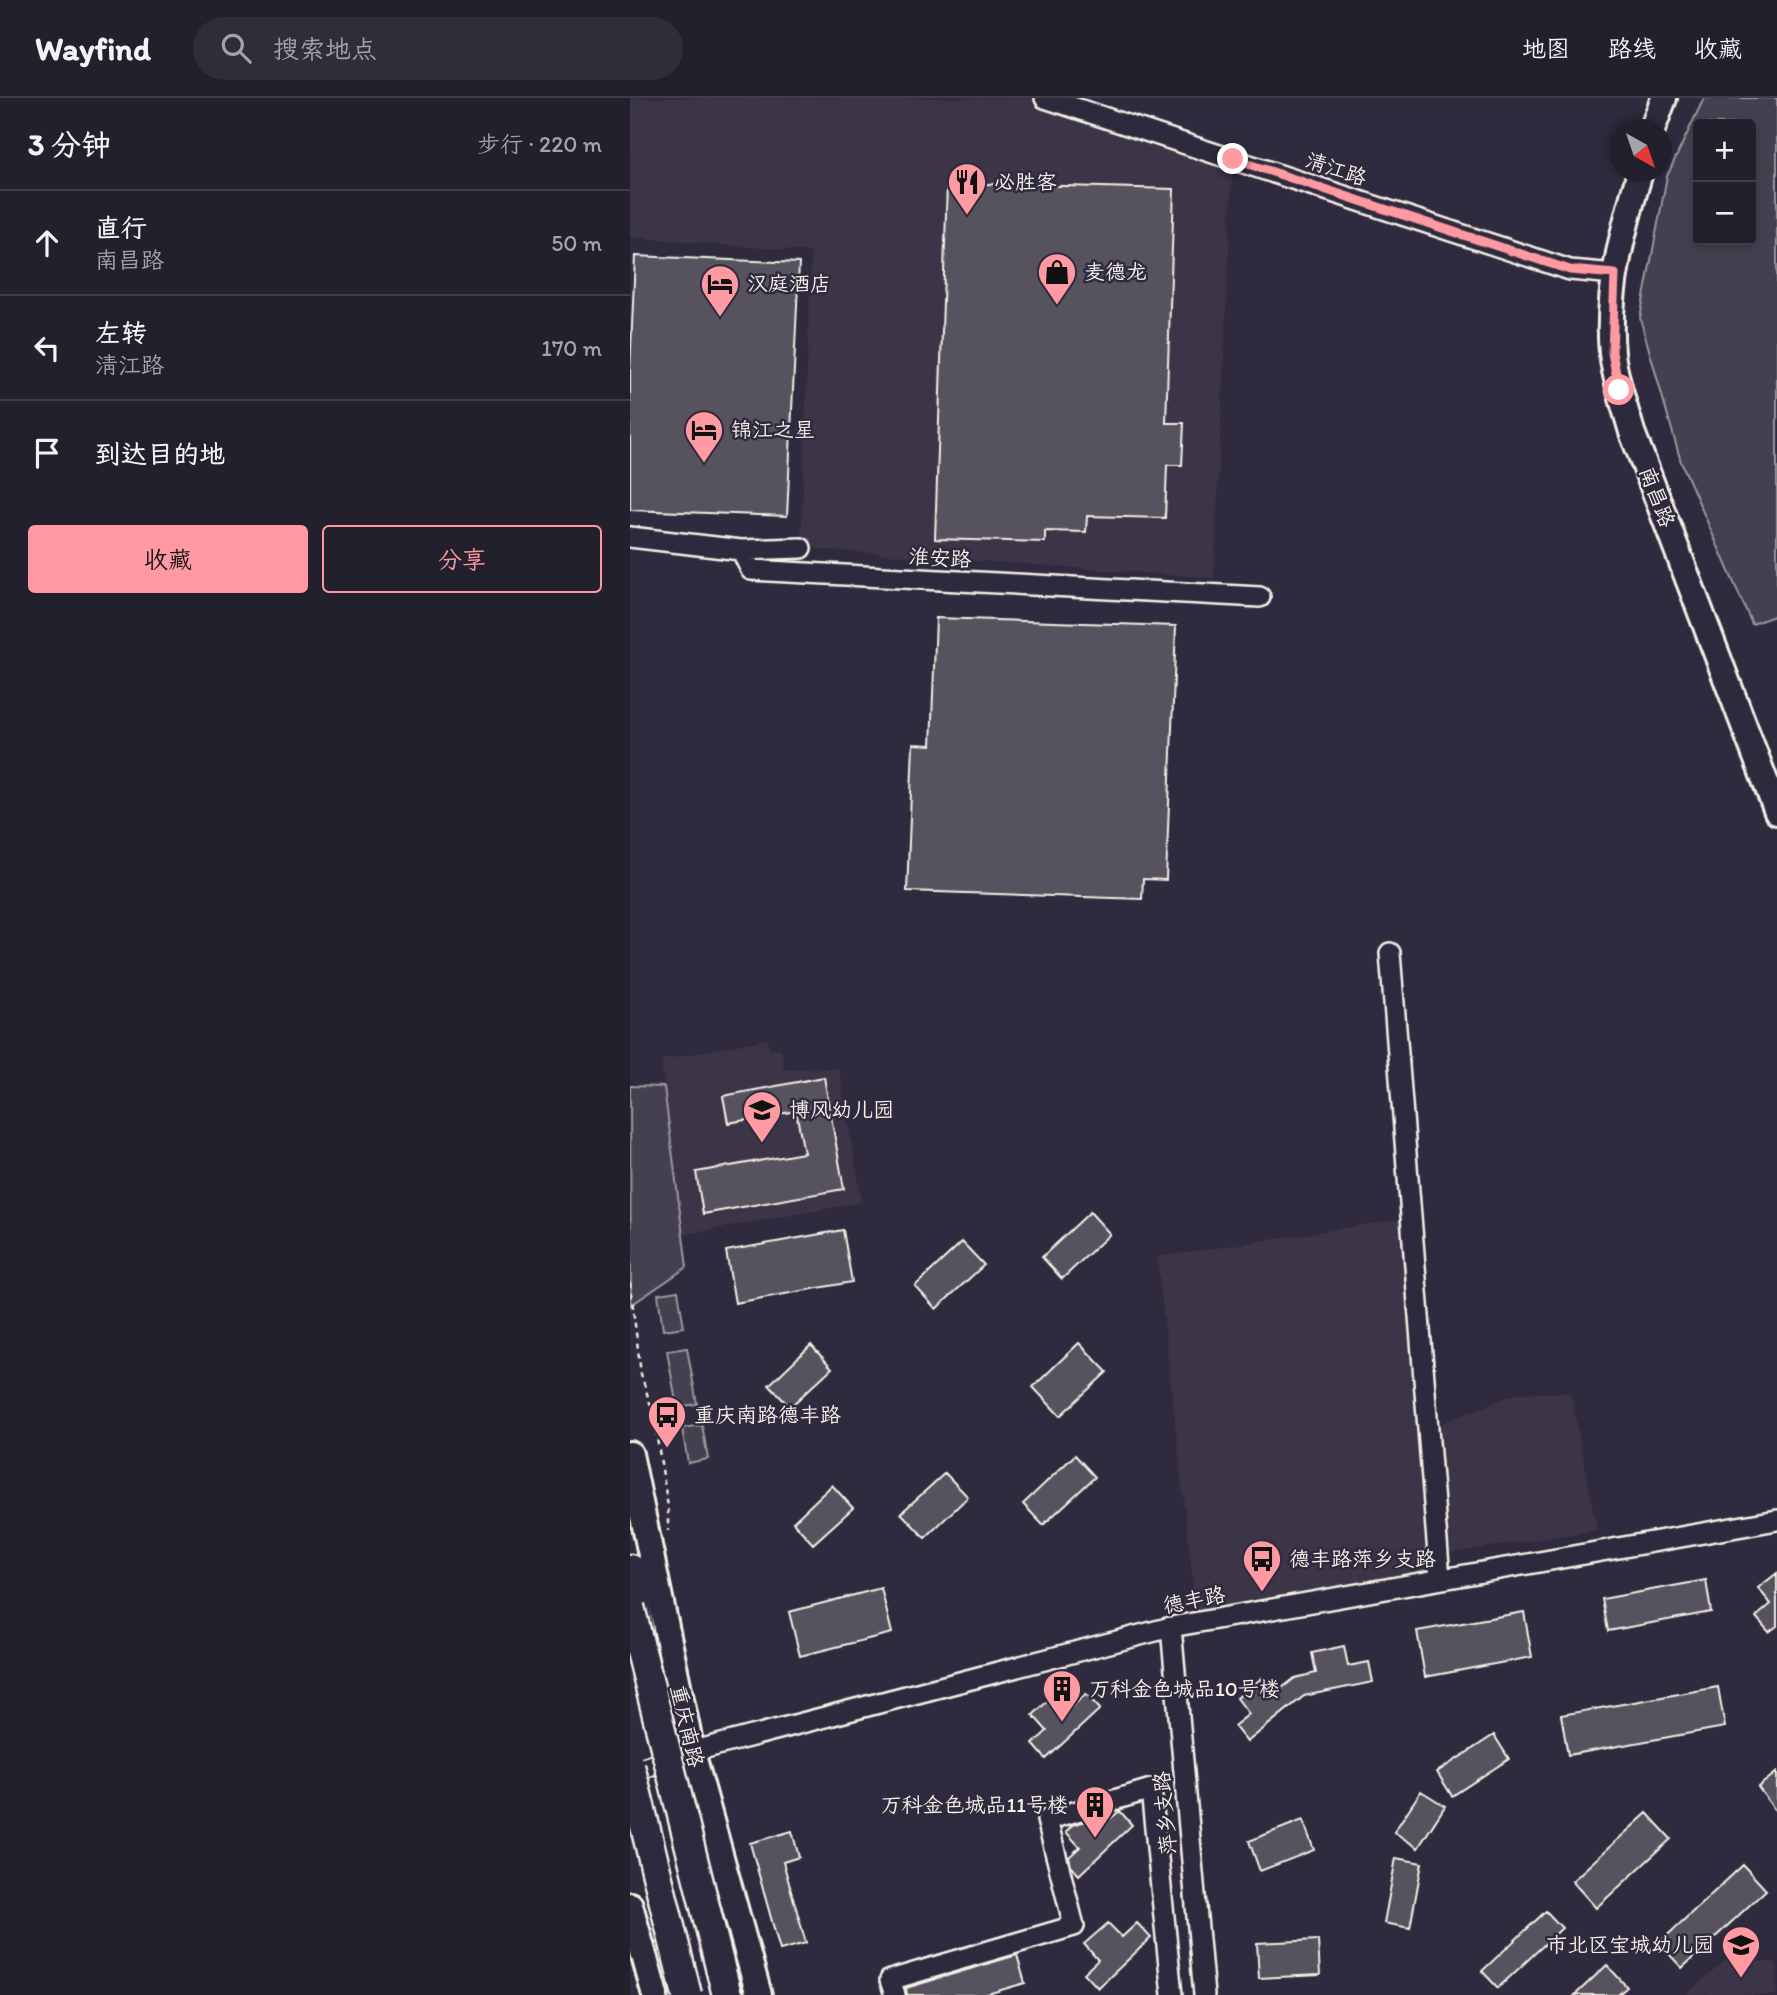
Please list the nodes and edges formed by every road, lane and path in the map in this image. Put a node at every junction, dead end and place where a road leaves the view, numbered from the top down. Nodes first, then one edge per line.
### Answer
1 (1045, 98) edge
2 (1664, 98) edge
3 (1656, 119) edge
4 (1637, 182) edge
5 (1615, 274) junction
6 (630, 537) edge
7 (801, 548) dead end
8 (741, 550) junction
9 (1260, 597) dead end
10 (1777, 812) edge
11 (1390, 953) dead end
12 (630, 1283) edge
13 (630, 1454) edge
14 (1777, 1520) edge
15 (668, 1532) dead end
16 (630, 1569) edge
17 (1440, 1579) junction
18 (630, 1607) edge
19 (1171, 1627) junction
20 (641, 1646) junction
21 (692, 1752) junction
22 (630, 1766) edge
23 (630, 1772) edge
24 (630, 1905) edge
25 (635, 1941) edge
26 (655, 1995) edge
27 (687, 1995) edge
28 (727, 1995) edge
29 (759, 1995) edge
30 (895, 1995) edge
31 (1172, 1995) edge
32 (1204, 1995) edge

1 - 5 street, 清江路
2 - 3 main road
4 - 5 main road, 南昌路
5 - 10 main road, 南昌路
6 - 8 street
7 - 8 street
8 - 9 street, 淮安路
11 - 17 street
12 - 15 path
13 - 21 main road, 重庆南路
14 - 17 street, 德丰路
16 - 20 highway, bridge
17 - 19 street, 德丰路
18 - 20 highway, bridge
19 - 21 street, 德丰路
19 - 32 street, 萍乡支路
20 - 28 highway, bridge
21 - 23 street, 德丰路
21 - 29 main road, 重庆南路
22 - 27 highway, bridge
24 - 25 main road
25 - 26 main road
30 - 31 street

